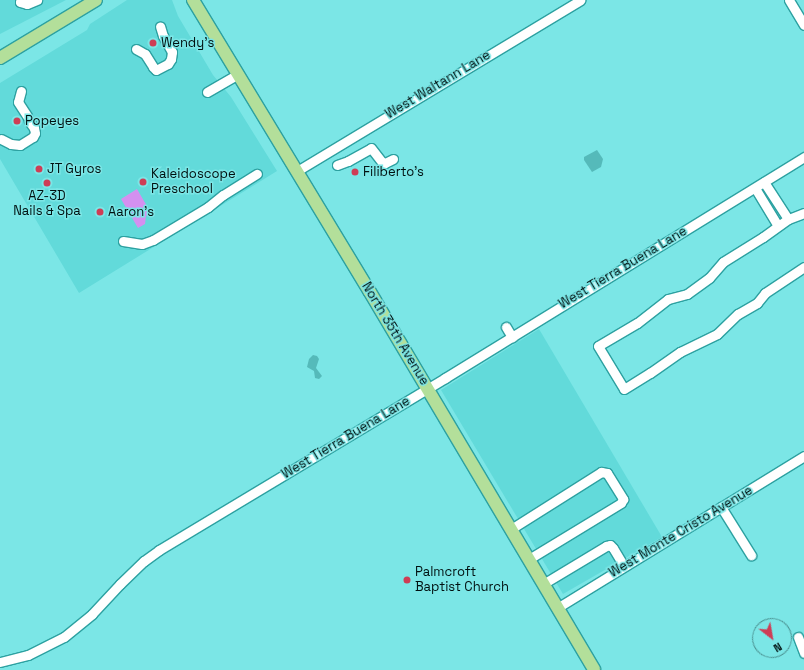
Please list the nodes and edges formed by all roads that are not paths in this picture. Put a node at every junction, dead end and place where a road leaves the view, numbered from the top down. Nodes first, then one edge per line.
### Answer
1 (37, 0) edge
2 (94, 0) edge
3 (193, 0) edge
4 (580, 0) edge
5 (789, 0) edge
6 (21, 1) edge
7 (804, 25) edge
8 (160, 26) dead end
9 (136, 49) dead end
10 (0, 58) edge
11 (238, 74) junction
12 (21, 91) dead end
13 (207, 92) dead end
14 (1, 139) dead end
15 (804, 157) edge
16 (389, 161) dead end
17 (337, 165) dead end
18 (297, 171) junction
19 (256, 174) dead end
20 (764, 182) junction
21 (755, 188) junction
22 (781, 209) junction
23 (804, 213) edge
24 (771, 215) junction
25 (788, 219) junction
26 (778, 226) junction
27 (123, 241) dead end
28 (804, 267) edge
29 (506, 327) dead end
30 (512, 337) junction
31 (427, 389) junction
32 (804, 456) edge
33 (721, 507) junction
34 (510, 529) junction
35 (751, 555) dead end
36 (529, 559) junction
37 (624, 566) junction
38 (543, 584) junction
39 (557, 608) junction
40 (798, 637) dead end
41 (804, 653) edge
42 (0, 662) edge
43 (590, 669) edge

1 - 6 street
2 - 10 main road
3 - 11 main road, North 35th Avenue
4 - 18 street, West Waltann Lane
5 - 7 street
8 - 9 street
11 - 13 street
11 - 18 main road, North 35th Avenue
12 - 14 street
15 - 20 street, West Tierra Buena Lane
16 - 17 street
18 - 31 main road, North 35th Avenue
19 - 27 street
20 - 21 street, West Tierra Buena Lane
20 - 22 street
21 - 24 street
21 - 30 street, West Tierra Buena Lane
22 - 24 street
22 - 25 street
23 - 25 street
24 - 26 street
25 - 26 street
26 - 28 street
29 - 30 street
30 - 31 street, West Tierra Buena Lane
31 - 34 main road, North 35th Avenue
31 - 42 street, West Tierra Buena Lane
32 - 33 street, West Monte Cristo Avenue
33 - 35 street
33 - 37 street, West Monte Cristo Avenue
34 - 36 main road, North 35th Avenue
34 - 36 street
36 - 38 main road, North 35th Avenue
37 - 38 street
37 - 39 street, West Monte Cristo Avenue
38 - 39 main road, North 35th Avenue
39 - 43 main road, North 35th Avenue
40 - 41 street

